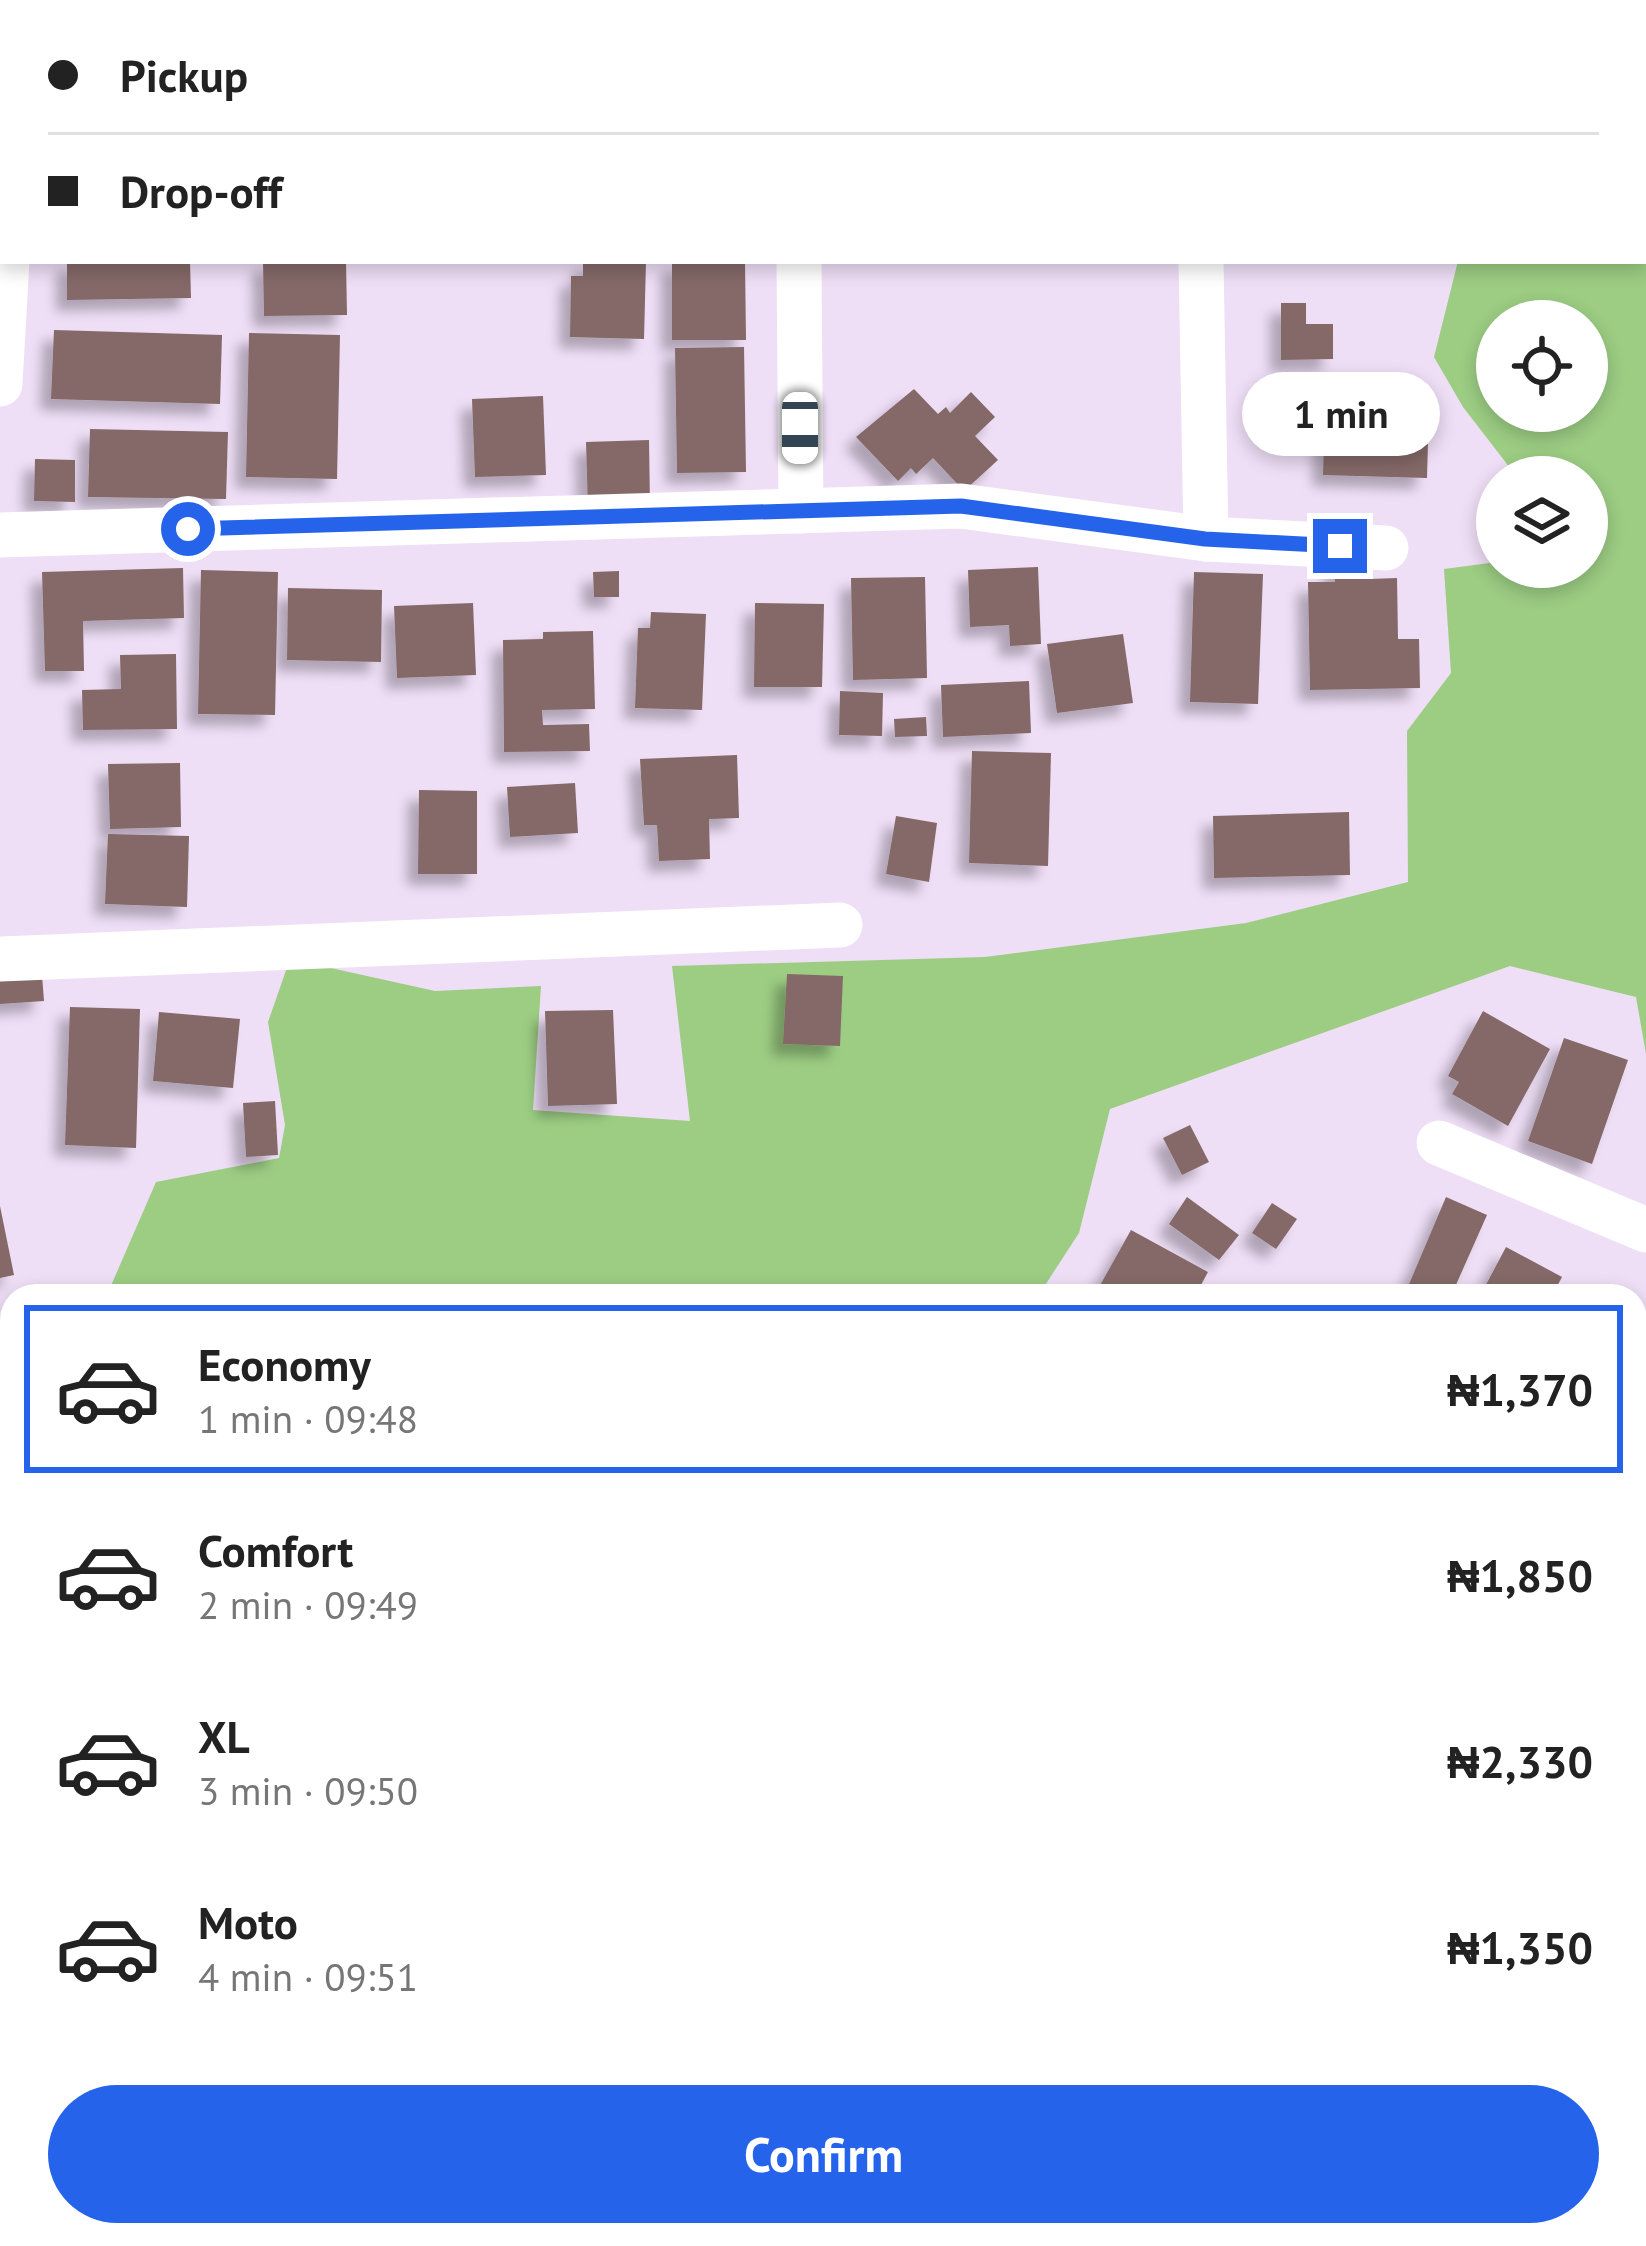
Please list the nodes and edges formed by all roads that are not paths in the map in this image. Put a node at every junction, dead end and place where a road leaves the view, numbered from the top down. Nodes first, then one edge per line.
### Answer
1 (7, 264) edge
2 (799, 264) edge
3 (1202, 264) edge
4 (0, 384) edge
5 (801, 511) junction
6 (0, 535) edge
7 (1205, 539) junction
8 (1385, 548) dead end
9 (841, 926) dead end
10 (0, 959) edge
11 (1439, 1143) dead end
12 (1646, 1230) edge

1 - 4 street
2 - 5 street
3 - 7 street
5 - 6 street
5 - 7 street
7 - 8 street
9 - 10 street
11 - 12 street

